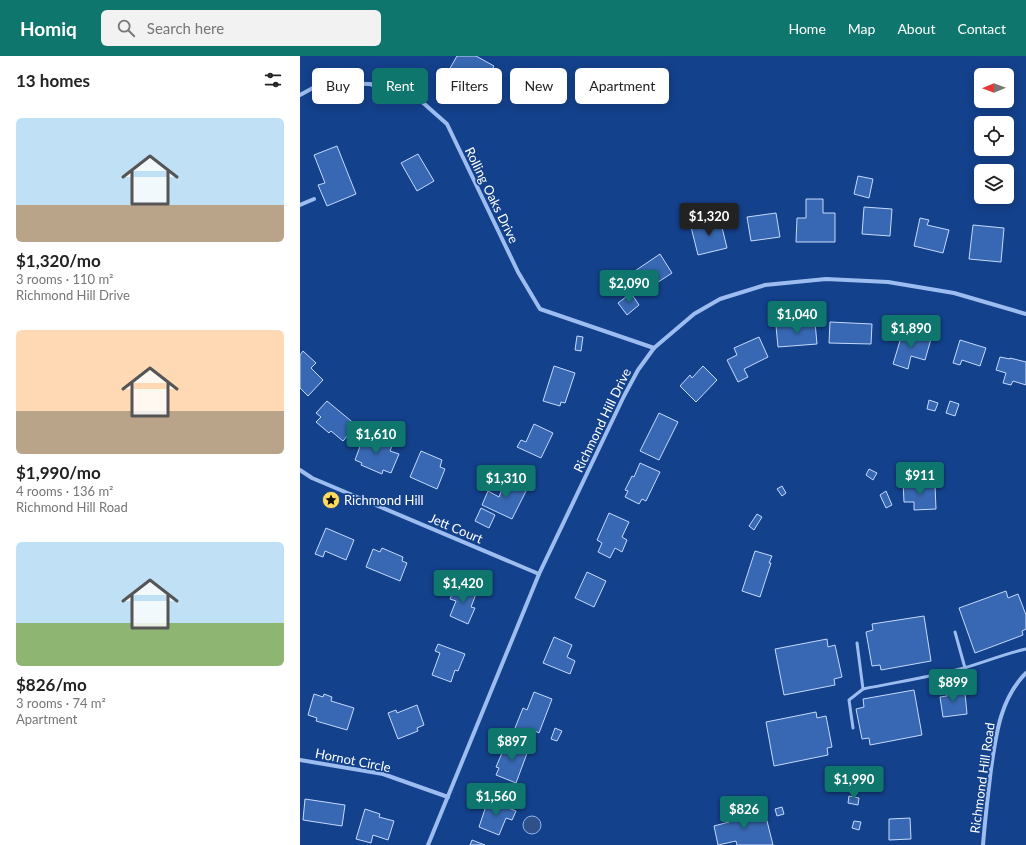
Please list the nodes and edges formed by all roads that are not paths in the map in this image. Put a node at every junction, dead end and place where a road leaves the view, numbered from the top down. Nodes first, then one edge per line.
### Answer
1 (300, 95) edge
2 (314, 199) dead end
3 (300, 205) edge
4 (1026, 314) edge
5 (654, 348) junction
6 (300, 470) edge
7 (539, 574) junction
8 (955, 632) dead end
9 (857, 643) dead end
10 (1026, 649) edge
11 (965, 668) junction
12 (1026, 673) edge
13 (863, 689) junction
14 (853, 728) dead end
15 (300, 760) edge
16 (448, 797) junction
17 (428, 845) edge
18 (982, 845) edge

1 - 5 street, Rolling Oaks Drive
2 - 3 street
4 - 5 street, Richmond Hill Drive
5 - 7 street, Richmond Hill Drive
6 - 7 street, Jett Court
7 - 16 street, Richmond Hill Drive
8 - 11 lane
9 - 13 lane
10 - 11 lane
11 - 13 lane
12 - 18 street, Richmond Hill Road
13 - 14 lane
15 - 16 street, Hornot Circle
16 - 17 street, Richmond Hill Drive

